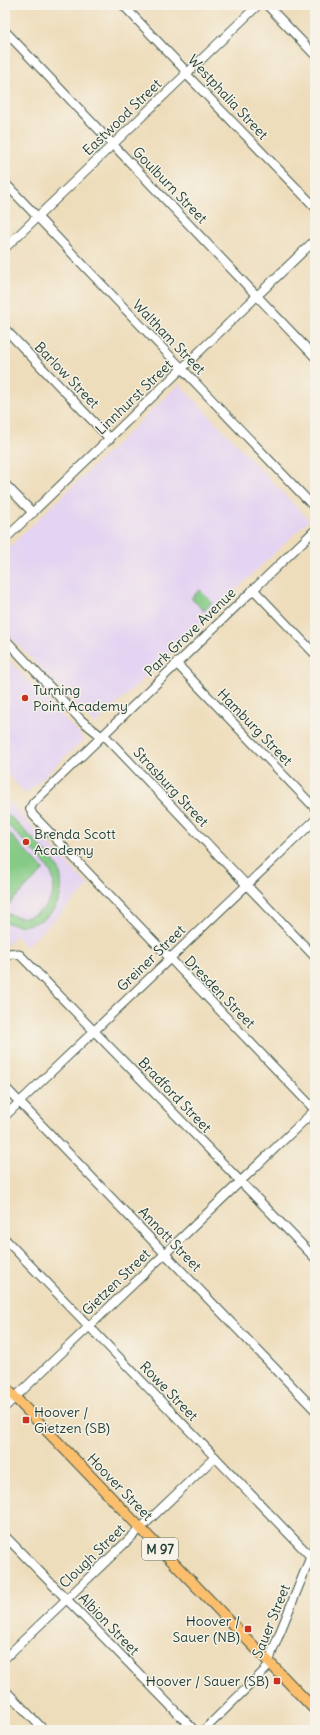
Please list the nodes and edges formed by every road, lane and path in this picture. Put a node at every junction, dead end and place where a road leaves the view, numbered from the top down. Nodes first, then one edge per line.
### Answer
1 (123, 5) edge
2 (258, 5) edge
3 (267, 5) edge
4 (5, 31) edge
5 (315, 55) edge
6 (186, 74) junction
7 (112, 144) junction
8 (5, 183) edge
9 (315, 207) edge
10 (38, 217) junction
11 (315, 240) edge
12 (5, 248) edge
13 (258, 296) junction
14 (5, 329) edge
15 (315, 357) edge
16 (182, 369) junction
17 (110, 439) junction
18 (5, 484) edge
19 (315, 508) edge
20 (33, 513) junction
21 (315, 530) edge
22 (5, 539) edge
23 (253, 589) junction
24 (5, 639) edge
25 (315, 654) edge
26 (176, 663) junction
27 (101, 736) junction
28 (33, 802) joint
29 (315, 808) edge
30 (315, 820) edge
31 (245, 885) junction
32 (315, 957) edge
33 (5, 958) edge
34 (170, 959) junction
35 (94, 1031) junction
36 (5, 1087) edge
37 (20, 1102) junction
38 (315, 1110) edge
39 (5, 1116) edge
40 (241, 1181) junction
41 (5, 1239) edge
42 (165, 1253) junction
43 (315, 1258) edge
44 (89, 1326) junction
45 (5, 1387) edge
46 (15, 1397) junction
47 (5, 1407) edge
48 (315, 1410) edge
49 (215, 1457) junction
50 (140, 1528) junction
51 (5, 1536) edge
52 (315, 1546) edge
53 (313, 1559) edge
54 (66, 1599) junction
55 (5, 1658) edge
56 (270, 1663) junction
57 (5, 1690) edge
58 (315, 1710) edge
59 (44, 1730) edge
60 (194, 1730) edge
61 (204, 1730) edge

1 - 6 street, Westphalia Street
2 - 6 street, Eastwood Street
3 - 5 street
4 - 7 street, Goulburn Street
6 - 7 street, Eastwood Street
6 - 9 street, Westphalia Street
7 - 10 street, Eastwood Street
7 - 13 street, Goulburn Street
8 - 10 street, Waltham Street
10 - 12 street, Eastwood Street
10 - 16 street, Waltham Street
11 - 13 street, Linnhurst Street
13 - 15 street, Goulburn Street
13 - 16 street, Linnhurst Street
14 - 17 street, Barlow Street
16 - 17 street, Linnhurst Street
16 - 19 street, Waltham Street
17 - 20 street, Linnhurst Street
18 - 20 street
20 - 22 street, Linnhurst Street
21 - 23 street, Park Grove Avenue
23 - 25 street
23 - 26 street, Park Grove Avenue
24 - 27 street, Strasburg Street
26 - 27 street, Park Grove Avenue
26 - 29 street, Hamburg Street
27 - 28 street, Park Grove Avenue
27 - 31 street, Strasburg Street
28 - 34 street, Dresden Street
30 - 31 street, Greiner Street
31 - 32 street, Strasburg Street
31 - 34 street, Greiner Street
33 - 35 street, Bradford Street
34 - 35 street, Greiner Street
34 - 38 street, Dresden Street
35 - 37 street, Greiner Street
35 - 40 street, Bradford Street
36 - 37 street, Annott Street
37 - 39 street, Greiner Street
37 - 42 street, Annott Street
38 - 40 street, Gietzen Street
40 - 42 street, Gietzen Street
40 - 43 street, Bradford Street
41 - 44 street, Rowe Street
42 - 44 street, Gietzen Street
42 - 48 street, Annott Street
44 - 46 street, Gietzen Street
44 - 49 street, Rowe Street
45 - 46 main road, Hoover Street / M 97
46 - 47 street, Gietzen Street
46 - 50 main road, Hoover Street / M 97
49 - 50 street, Clough Street
49 - 53 street, Rowe Street
50 - 54 street, Clough Street
50 - 56 main road, Hoover Street / M 97
51 - 54 street, Albion Street
52 - 53 street, Sauer Street
53 - 56 street, Sauer Street
54 - 55 street, Clough Street
54 - 60 street, Albion Street
56 - 58 main road, Hoover Street / M 97
56 - 61 street, Sauer Street
57 - 59 street

